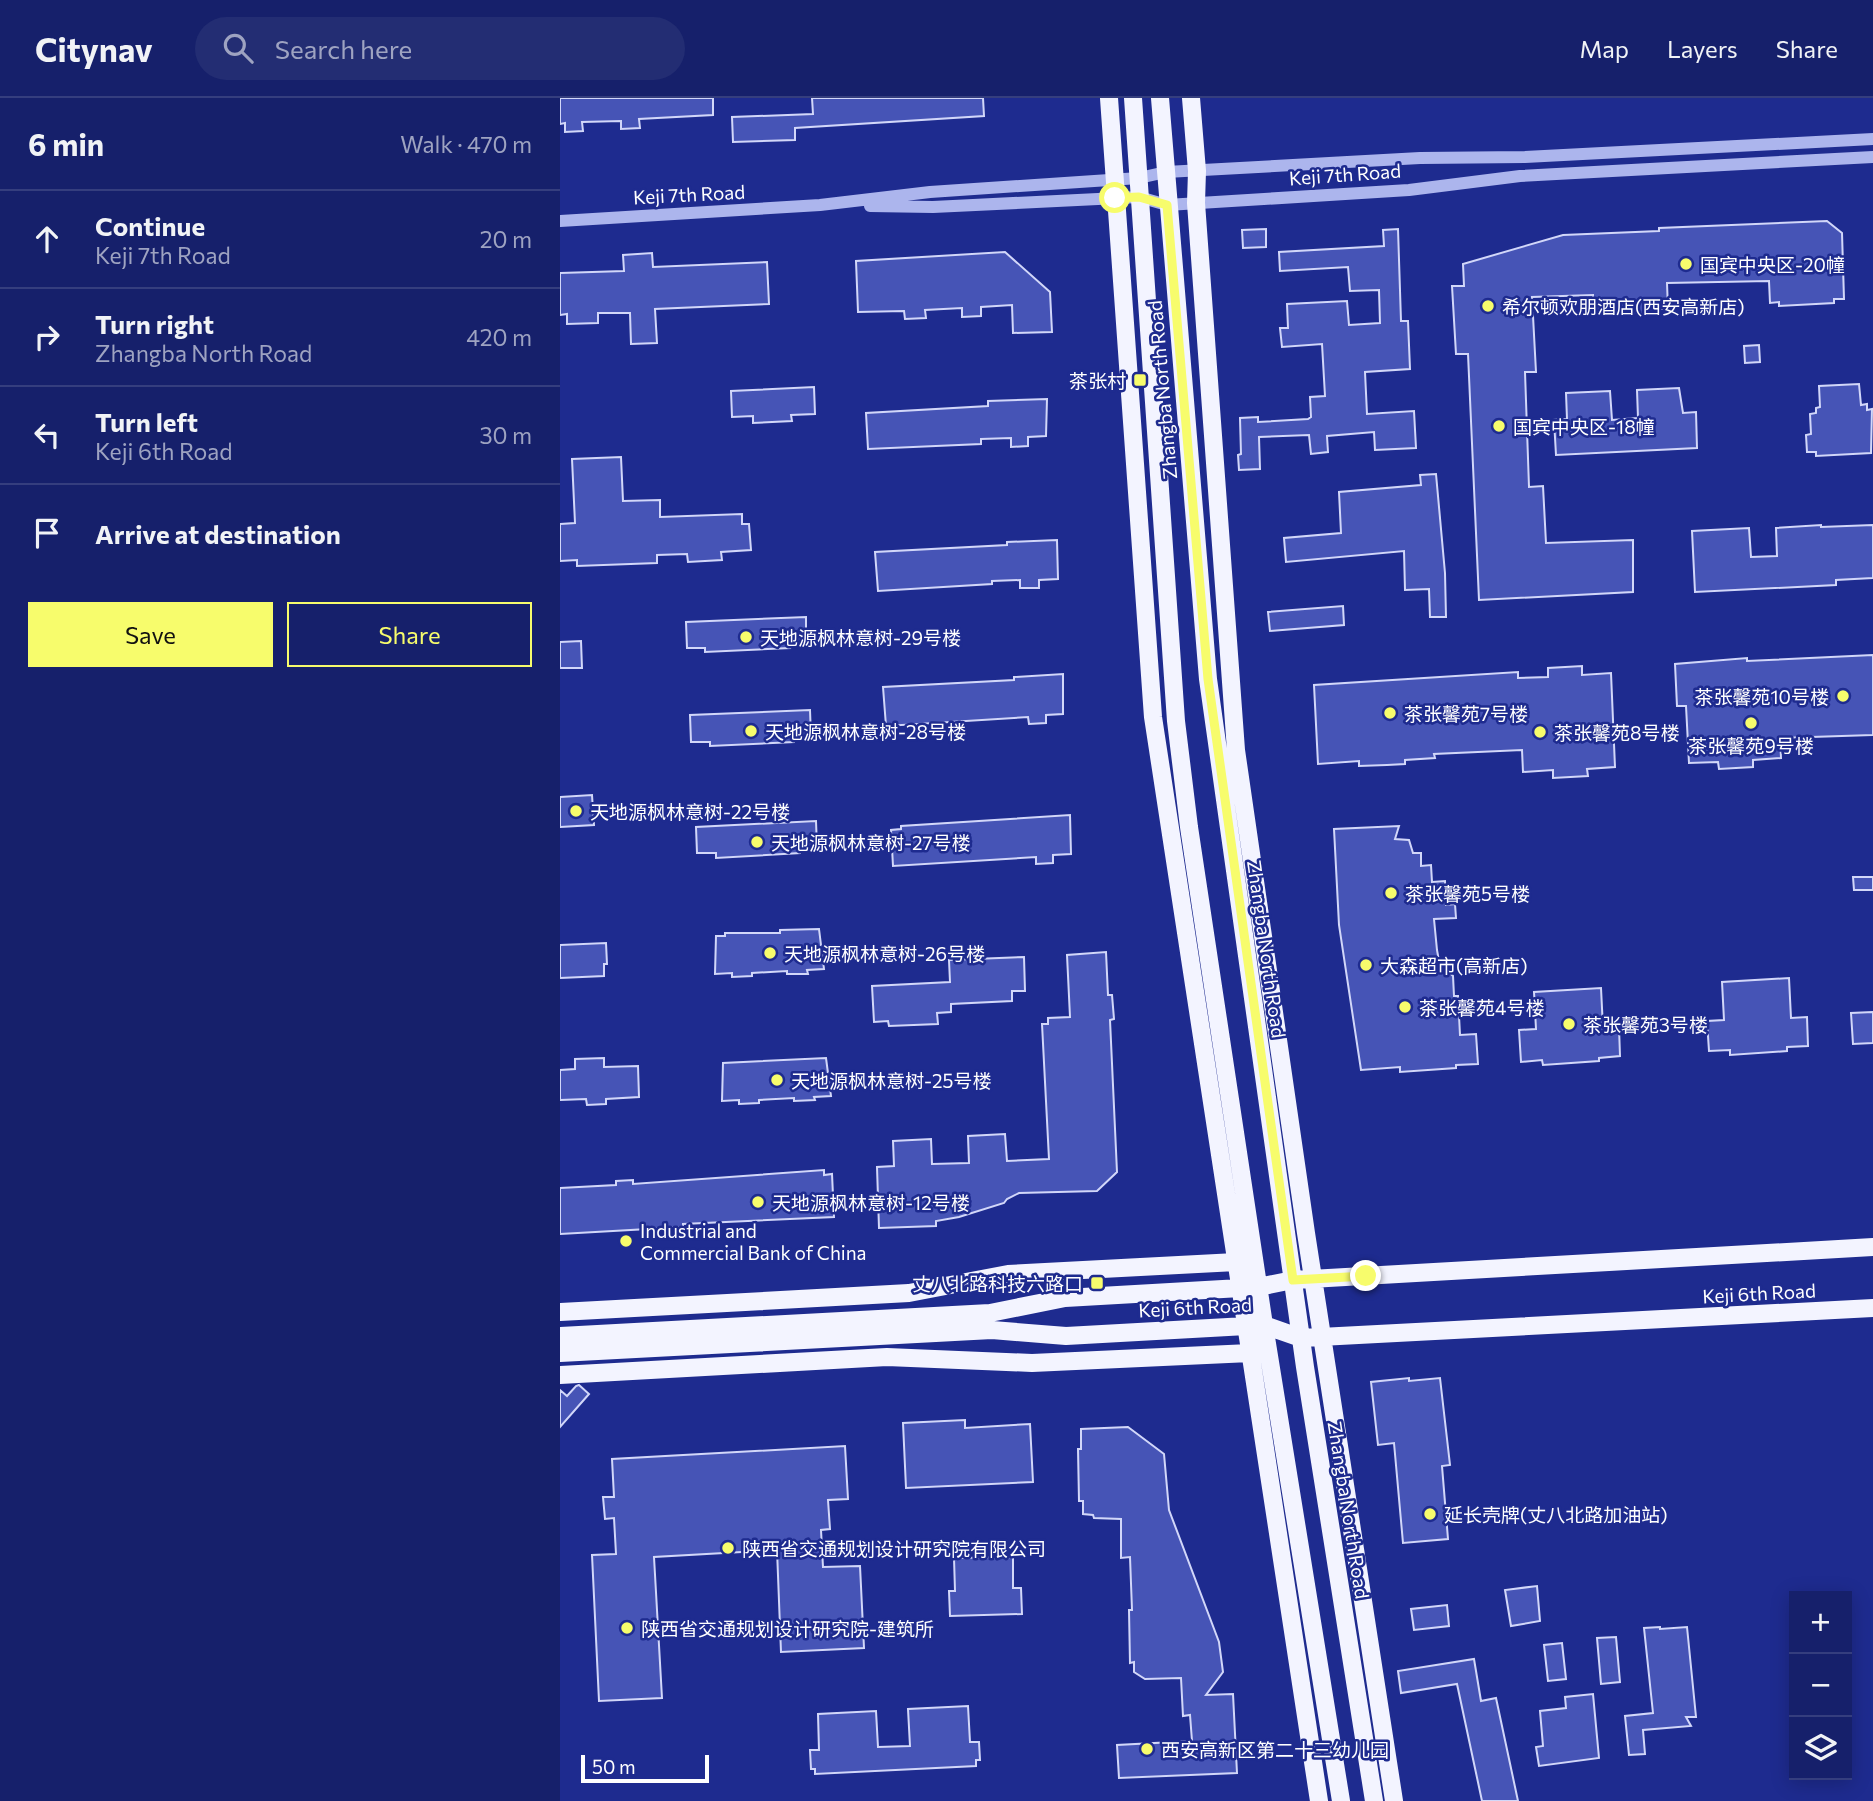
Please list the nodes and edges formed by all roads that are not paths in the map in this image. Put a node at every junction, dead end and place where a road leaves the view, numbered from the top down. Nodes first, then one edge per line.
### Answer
1 (1109, 98) edge
2 (1133, 98) edge
3 (1160, 98) edge
4 (1191, 98) edge
5 (1873, 139) edge
6 (1873, 157) edge
7 (1197, 171) junction
8 (1166, 172) junction
9 (1139, 178) junction
10 (1114, 179) junction
11 (1139, 197) junction
12 (1115, 198) junction
13 (1196, 203) junction
14 (820, 205) junction
15 (1167, 205) junction
16 (560, 221) edge
17 (1873, 1247) edge
18 (1236, 1262) junction
19 (1313, 1279) junction
20 (1293, 1280) junction
21 (1258, 1287) junction
22 (1240, 1288) junction
23 (1873, 1308) edge
24 (560, 1312) edge
25 (1264, 1325) junction
26 (1245, 1326) junction
27 (560, 1336) edge
28 (1322, 1337) junction
29 (1301, 1338) junction
30 (560, 1353) edge
31 (1250, 1353) junction
32 (560, 1375) edge
33 (1319, 1801) edge
34 (1341, 1801) edge
35 (1374, 1801) edge
36 (1394, 1801) edge

1 - 10 main road
2 - 9 main road, Zhangba North Road
3 - 8 main road, Zhangba North Road
4 - 7 main road
5 - 7 street, Keji 7th Road
6 - 13 street, Keji 7th Road
7 - 8 street, Keji 7th Road
7 - 13 main road
8 - 9 street, Keji 7th Road
8 - 15 main road, Zhangba North Road
9 - 10 street, Keji 7th Road
9 - 11 main road, Zhangba North Road
10 - 12 main road
10 - 14 street, Keji 7th Road
11 - 12 street, Keji 7th Road
11 - 15 street, Keji 7th Road
11 - 21 main road, Zhangba North Road
12 - 14 street, Keji 7th Road
12 - 18 main road
13 - 15 street, Keji 7th Road
13 - 19 main road
14 - 16 street, Keji 7th Road
15 - 20 main road, Zhangba North Road
17 - 19 main road, Keji 6th Road
18 - 21 main road
18 - 22 main road
18 - 24 main road
19 - 20 main road, Keji 6th Road
19 - 28 main road
20 - 21 main road, Keji 6th Road
20 - 29 main road, Zhangba North Road
21 - 22 main road, Keji 6th Road
21 - 25 main road, Zhangba North Road
22 - 26 main road
22 - 27 main road, Keji 6th Road
23 - 28 main road, Keji 6th Road
25 - 26 main road, Keji 6th Road
25 - 29 main road, Keji 6th Road
25 - 31 main road
25 - 34 main road, Zhangba North Road
26 - 30 main road, Keji 6th Road
26 - 31 main road
28 - 29 main road, Keji 6th Road
28 - 36 main road
29 - 35 main road, Zhangba North Road
31 - 32 main road
31 - 33 main road

